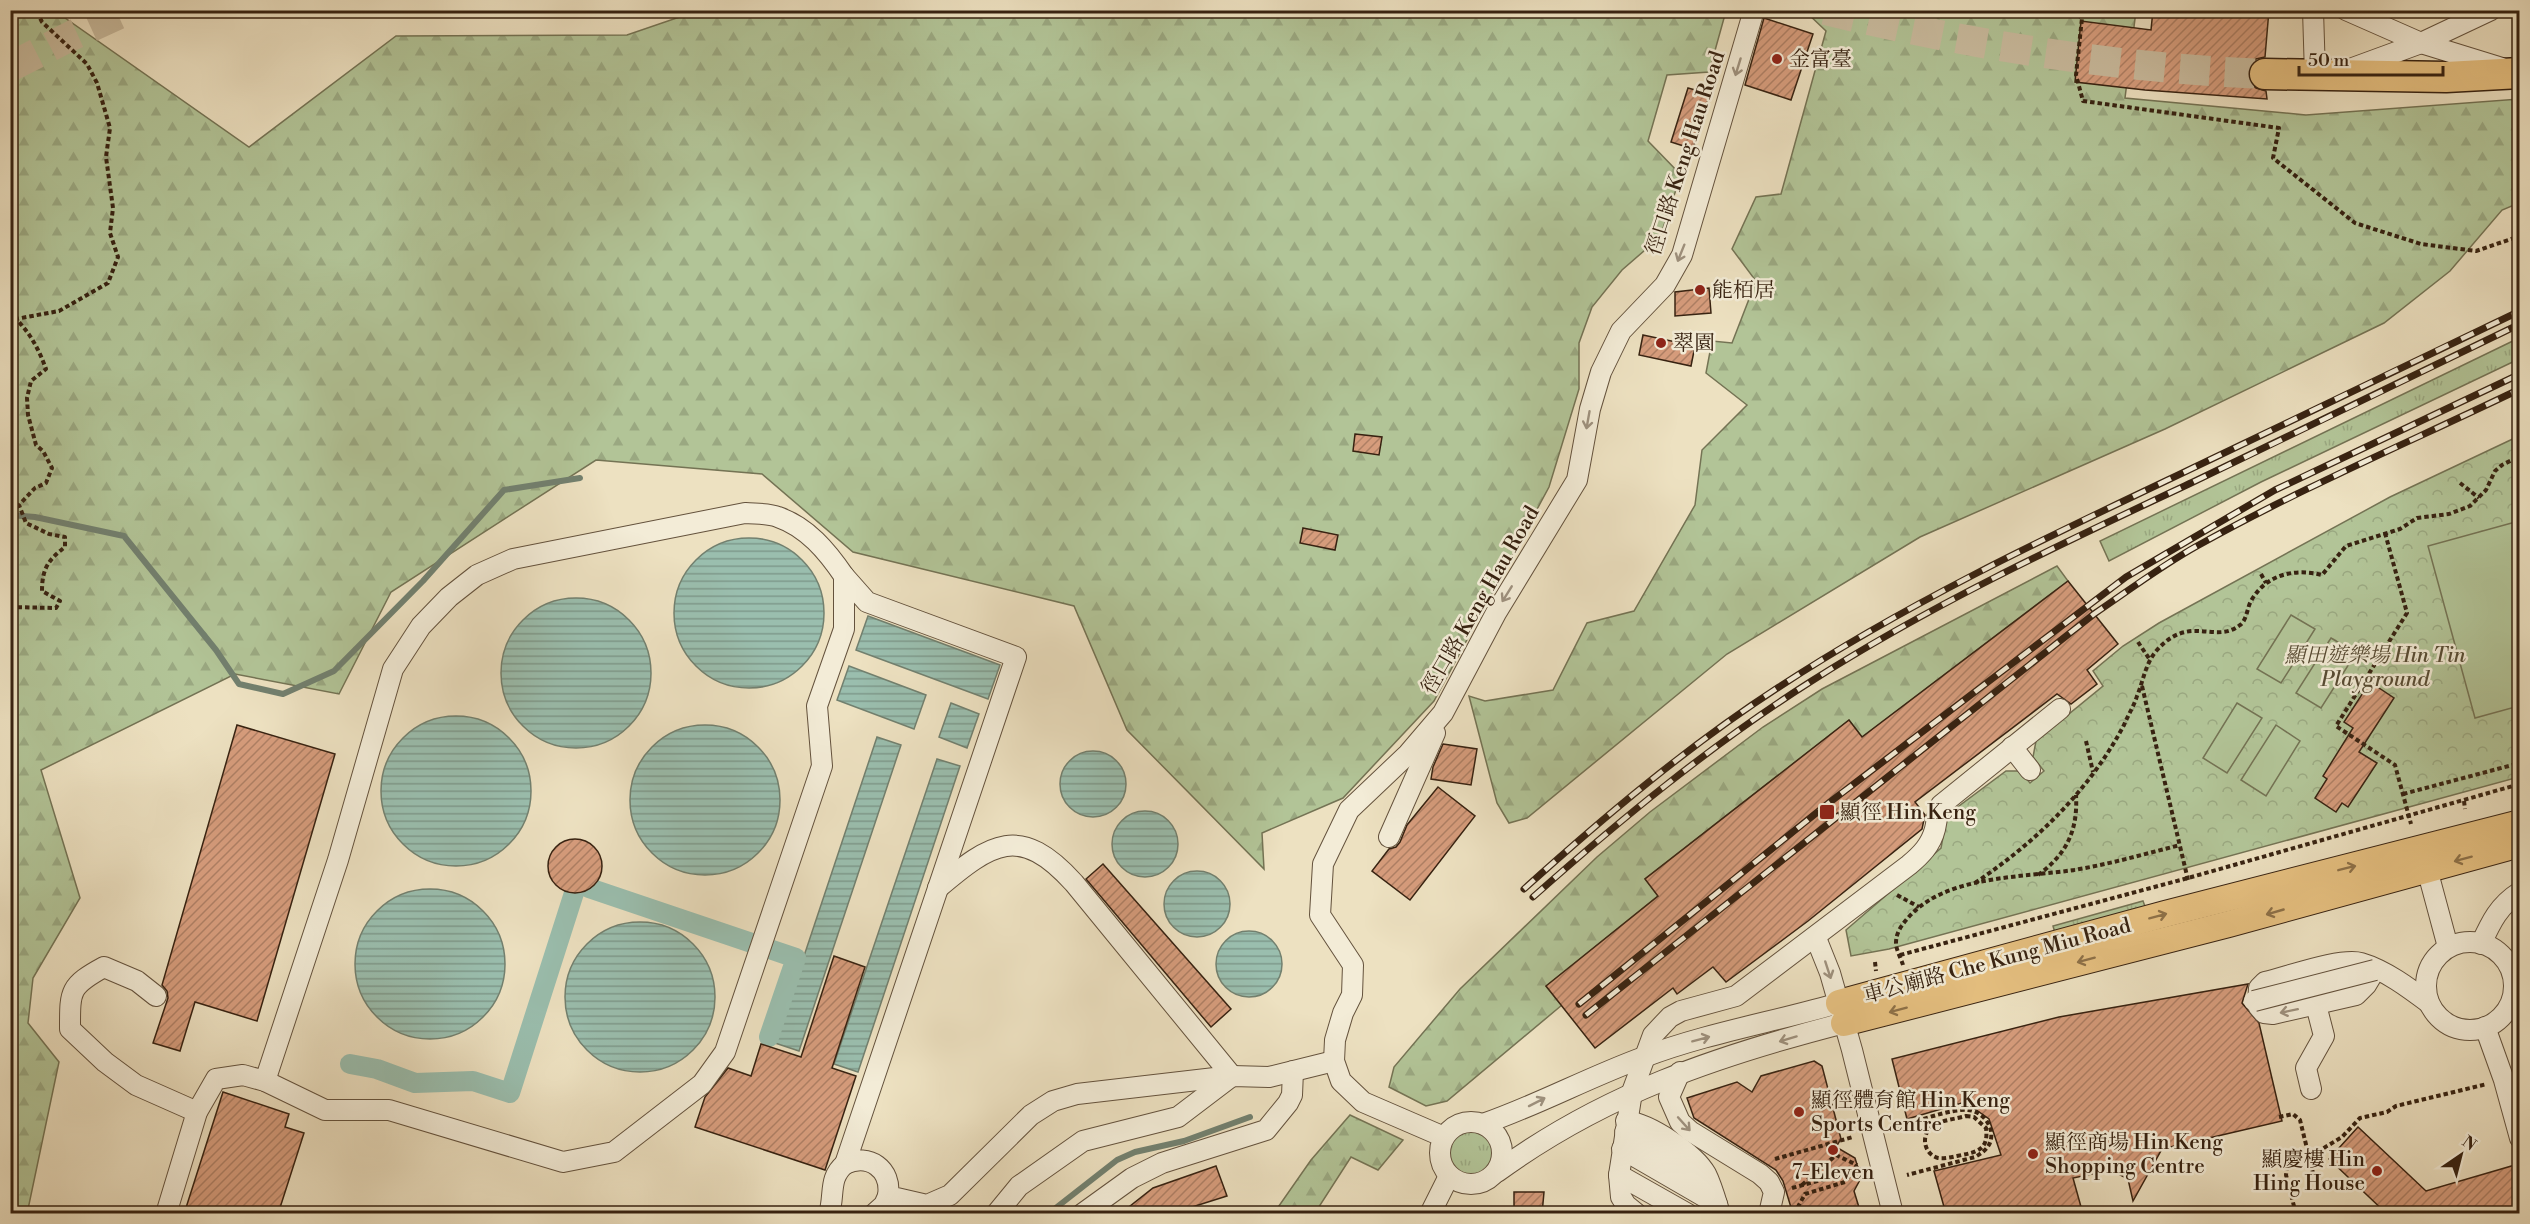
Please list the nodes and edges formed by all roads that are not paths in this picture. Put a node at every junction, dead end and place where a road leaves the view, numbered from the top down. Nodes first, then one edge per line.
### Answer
1 (1754, 10) edge
2 (2313, 10) edge
3 (2346, 10) edge
4 (2491, 10) edge
5 (2421, 43) junction
6 (2519, 73) edge
7 (2265, 74) tunnel mouth
8 (2324, 75) junction
9 (844, 576) junction
10 (1446, 708) junction
11 (2060, 709) dead end
12 (2012, 747) junction
13 (2030, 770) dead end
14 (2520, 823) edge
15 (1389, 837) dead end
16 (2520, 844) edge
17 (2427, 869) junction
18 (938, 888) junction
19 (2520, 892) edge
20 (1816, 938) junction
21 (2481, 944) junction
22 (2448, 947) junction
23 (2375, 970) junction
24 (156, 996) dead end
25 (2254, 1001) dead end
26 (2429, 1003) junction
27 (2316, 1005) junction
28 (1841, 1013) junction
29 (2485, 1027) junction
30 (1645, 1056) junction
31 (1334, 1061) junction
32 (1293, 1071) junction
33 (1680, 1072) junction
34 (1232, 1076) junction
35 (265, 1081) junction
36 (2311, 1089) dead end
37 (1632, 1092) junction
38 (197, 1112) junction
39 (1483, 1124) junction
40 (1625, 1134) junction
41 (1444, 1137) junction
42 (2520, 1138) edge
43 (845, 1164) junction
44 (1497, 1172) junction
45 (1619, 1175) junction
46 (1449, 1176) junction
47 (888, 1196) junction
48 (831, 1206) edge
49 (1719, 1209) edge
50 (166, 1214) edge
51 (847, 1214) edge
52 (874, 1214) edge
53 (996, 1214) edge
54 (1082, 1214) edge
55 (1430, 1214) edge
56 (1637, 1214) edge
57 (1688, 1214) edge
58 (1769, 1214) edge
59 (1893, 1214) edge

1 -> 10 street, 徑口路 Keng Hau Road
2 - 8 street
3 - 5 street
4 - 5 street
5 - 6 street
5 - 8 street
6 - 8 highway
7 - 8 highway
9 - 18 street
9 - 35 street
9 - 35 street
10 - 15 street
10 - 31 street, 徑口路 Keng Hau Road
11 - 12 street
12 - 13 street
12 - 20 street
28 -> 14 main road, 車公廟路 Che Kung Miu Road
16 -> 17 main road, 車公廟路 Che Kung Miu Road
17 - 22 street
17 -> 28 main road, 車公廟路 Che Kung Miu Road
18 - 34 street
18 - 43 street
19 - 21 street
20 -> 28 street
20 - 30 street
21 - 22 street
21 - 29 street
22 - 26 street
23 - 25 street, bridge
23 - 26 street
23 - 27 street
27 -> 23 street
24 - 38 street
26 - 29 street
27 - 36 street
30 -> 28 street, 車公廟路 Che Kung Miu Road
28 -> 33 street, 車公廟路 Che Kung Miu Road
28 - 59 street
29 - 42 street
30 - 37 street
39 -> 30 street, 車公廟路 Che Kung Miu Road
31 - 32 street
31 - 41 street
32 - 34 street
32 - 54 street
33 - 37 street, 車公廟路 Che Kung Miu Road
33 -> 58 street
34 - 47 street
34 - 53 street
35 - 38 street
37 - 40 street
37 - 44 street, 車公廟路 Che Kung Miu Road
38 - 50 street
39 - 41 street
39 - 44 street
40 - 45 street
40 - 49 street
40 - 49 street
41 - 46 street
43 - 47 street
43 - 48 street
44 - 46 street
45 - 56 street
45 - 57 street
46 - 55 street
47 - 52 street
48 - 51 street

